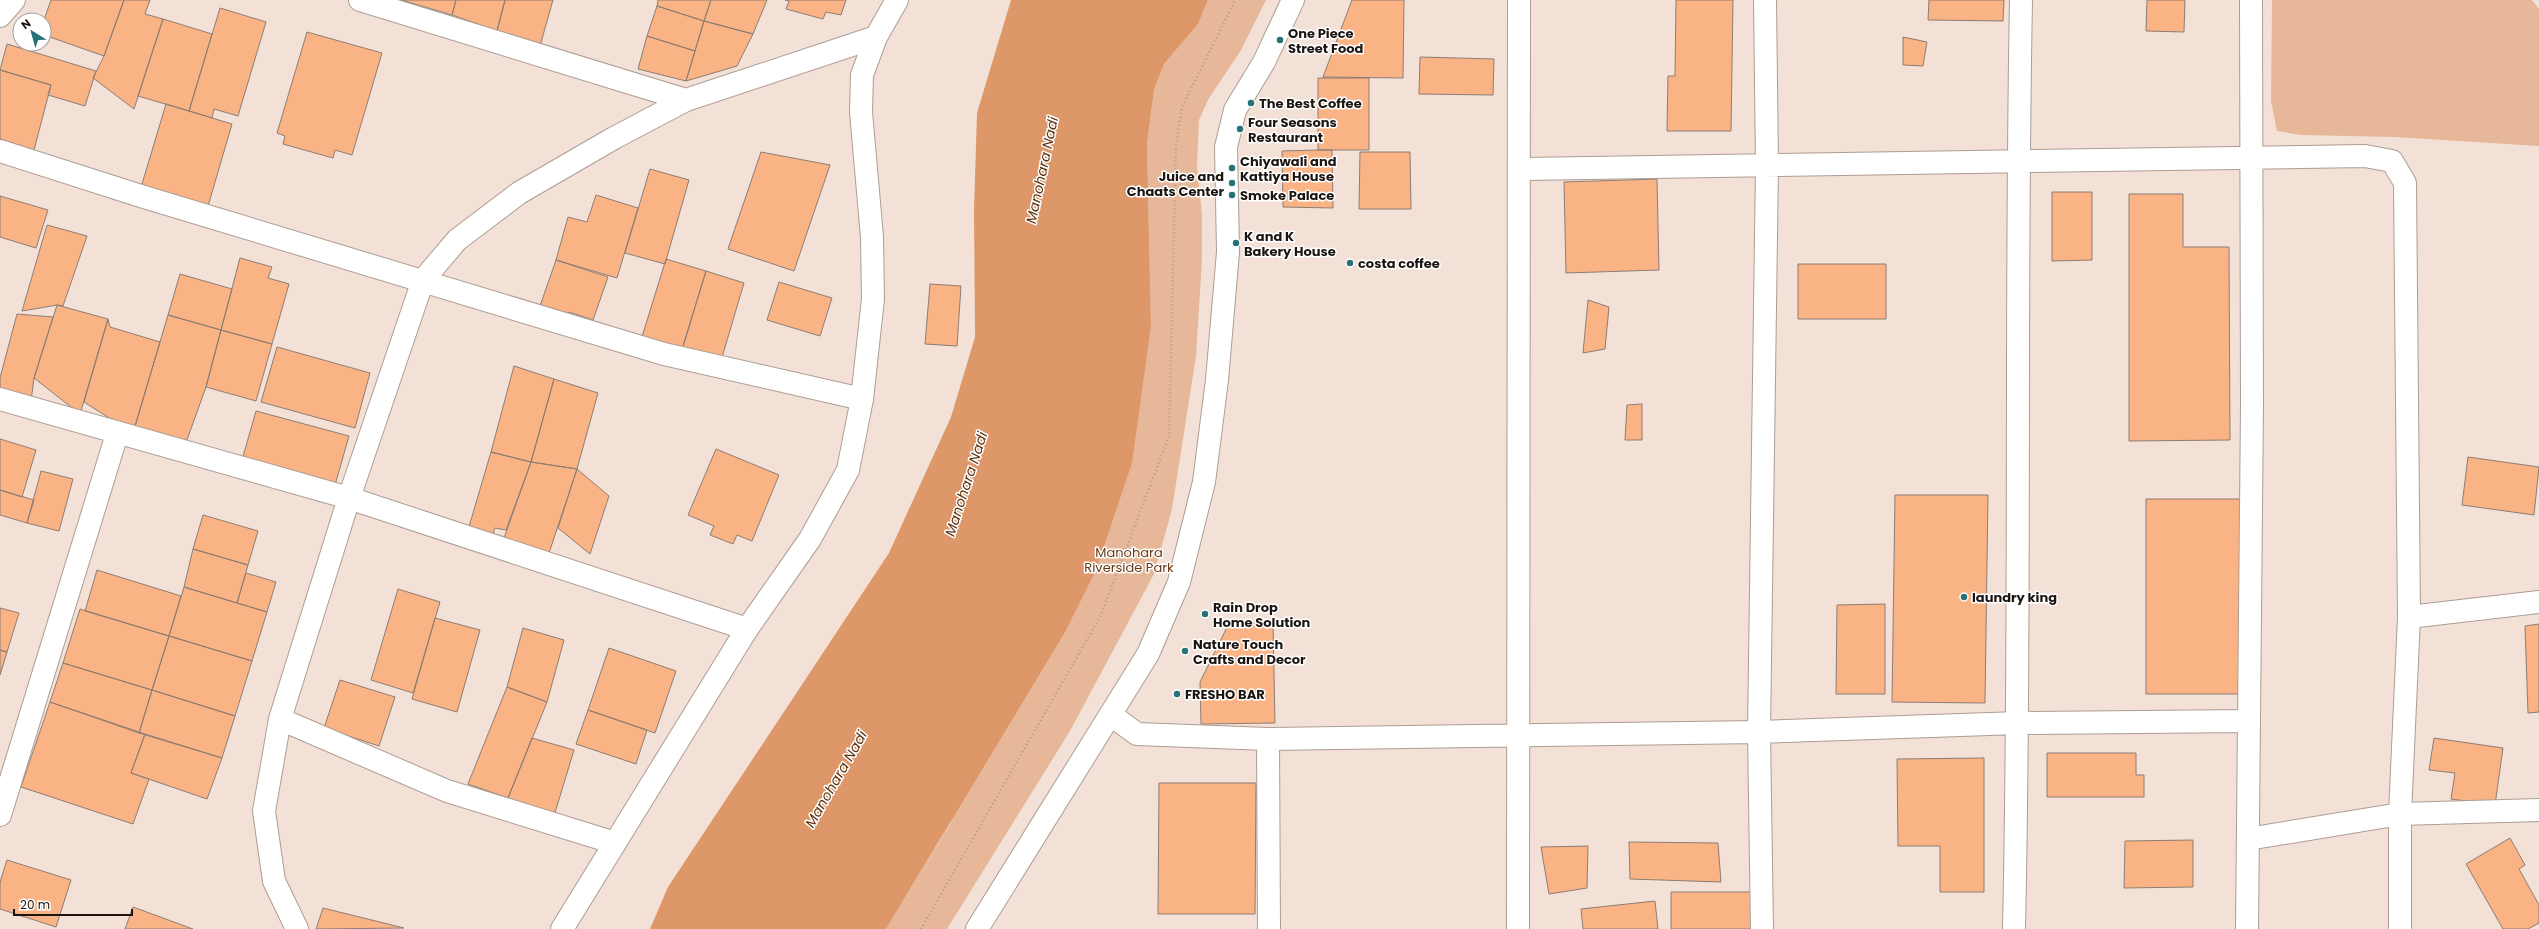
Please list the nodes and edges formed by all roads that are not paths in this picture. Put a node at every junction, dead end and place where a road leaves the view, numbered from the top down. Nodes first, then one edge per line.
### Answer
1 (14, 0) edge
2 (360, 0) edge
3 (897, 0) edge
4 (1293, 0) edge
5 (1519, 0) edge
6 (1765, 0) edge
7 (2021, 0) edge
8 (2251, 0) edge
9 (0, 16) edge
10 (876, 37) junction
11 (686, 100) junction
12 (0, 151) edge
13 (2252, 160) junction
14 (2018, 163) junction
15 (1767, 165) junction
16 (1519, 169) junction
17 (423, 280) junction
18 (0, 399) edge
19 (862, 399) junction
20 (117, 434) junction
21 (349, 498) junction
22 (2539, 602) edge
23 (2409, 618) junction
24 (748, 629) junction
25 (1111, 715) junction
26 (280, 720) junction
27 (2248, 721) junction
28 (2018, 723) junction
29 (1759, 732) junction
30 (1519, 736) junction
31 (1268, 739) junction
32 (2539, 810) edge
33 (2400, 814) junction
34 (0, 815) edge
35 (2248, 839) junction
36 (615, 843) junction
37 (297, 929) edge
38 (562, 929) edge
39 (977, 929) edge
40 (1269, 929) edge
41 (1518, 929) edge
42 (1762, 929) edge
43 (2014, 929) edge
44 (2247, 929) edge
45 (2400, 929) edge

1 - 9 street
2 - 11 street
3 - 10 street
4 - 25 street
5 - 16 street
6 - 15 street
7 - 14 street
8 - 13 street
10 - 11 street
10 - 19 street
11 - 17 street
12 - 17 street
13 - 14 street
13 - 23 street
13 - 27 street
14 - 15 street
14 - 28 street
15 - 16 street
15 - 29 street
16 - 30 street
17 - 19 street
17 - 21 street
18 - 20 street
19 - 24 street
20 - 21 street
20 - 34 street
21 - 24 street
21 - 26 street
22 - 23 street
23 - 33 street
24 - 36 street
25 - 31 street
25 - 39 street
26 - 36 street
26 - 37 street
27 - 28 street
27 - 35 street
28 - 29 street
28 - 43 street
29 - 30 street
29 - 42 street
30 - 31 street
30 - 41 street
31 - 40 street
32 - 33 street
33 - 35 street
33 - 45 street
35 - 44 street
36 - 38 street

